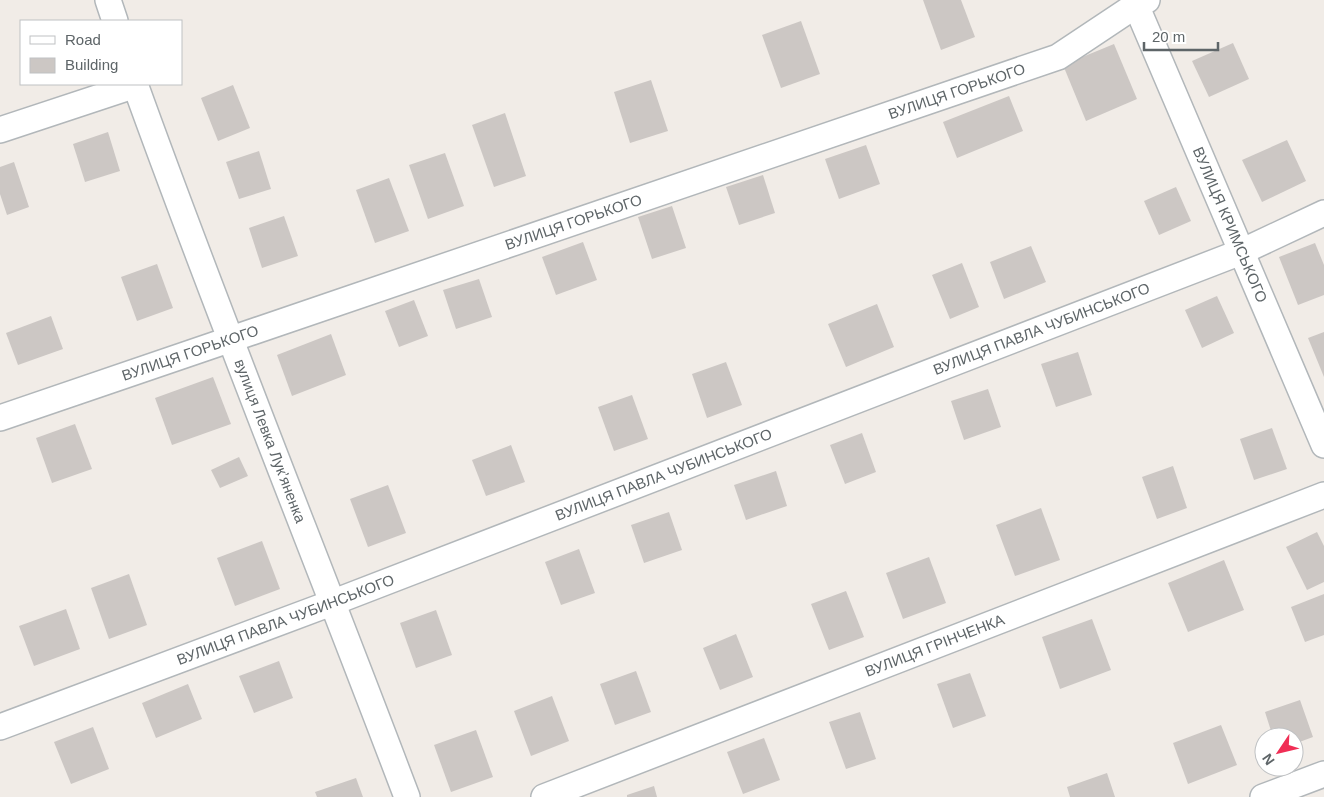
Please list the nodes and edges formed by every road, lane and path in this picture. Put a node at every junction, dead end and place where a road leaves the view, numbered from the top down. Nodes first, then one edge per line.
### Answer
1 (108, 0) edge
2 (1141, 2) edge
3 (115, 20) edge
4 (132, 85) edge
5 (135, 85) edge
6 (0, 130) edge
7 (1324, 213) edge
8 (1241, 252) junction
9 (230, 339) junction
10 (0, 418) edge
11 (1324, 445) edge
12 (1324, 494) edge
13 (334, 602) junction
14 (0, 727) edge
15 (1324, 774) edge
16 (407, 797) edge
17 (544, 797) edge
18 (1263, 797) edge

1 - 3 street
2 - 8 street, ВУЛИЦЯ КРИМСЬКОГО
2 - 9 street, ВУЛИЦЯ ГОРЬКОГО
4 - 6 street
5 - 9 street, вулиця Левка Лукʼяненка
7 - 8 street, ВУЛИЦЯ ПАВЛА ЧУБИНСЬКОГО
8 - 11 street, ВУЛИЦЯ КРИМСЬКОГО
8 - 13 street, ВУЛИЦЯ ПАВЛА ЧУБИНСЬКОГО
9 - 10 street, ВУЛИЦЯ ГОРЬКОГО
9 - 13 street, вулиця Левка Лукʼяненка
12 - 17 street, ВУЛИЦЯ ГРІНЧЕНКА
13 - 14 street, ВУЛИЦЯ ПАВЛА ЧУБИНСЬКОГО
13 - 16 street, вулиця Левка Лукʼяненка
15 - 18 street

